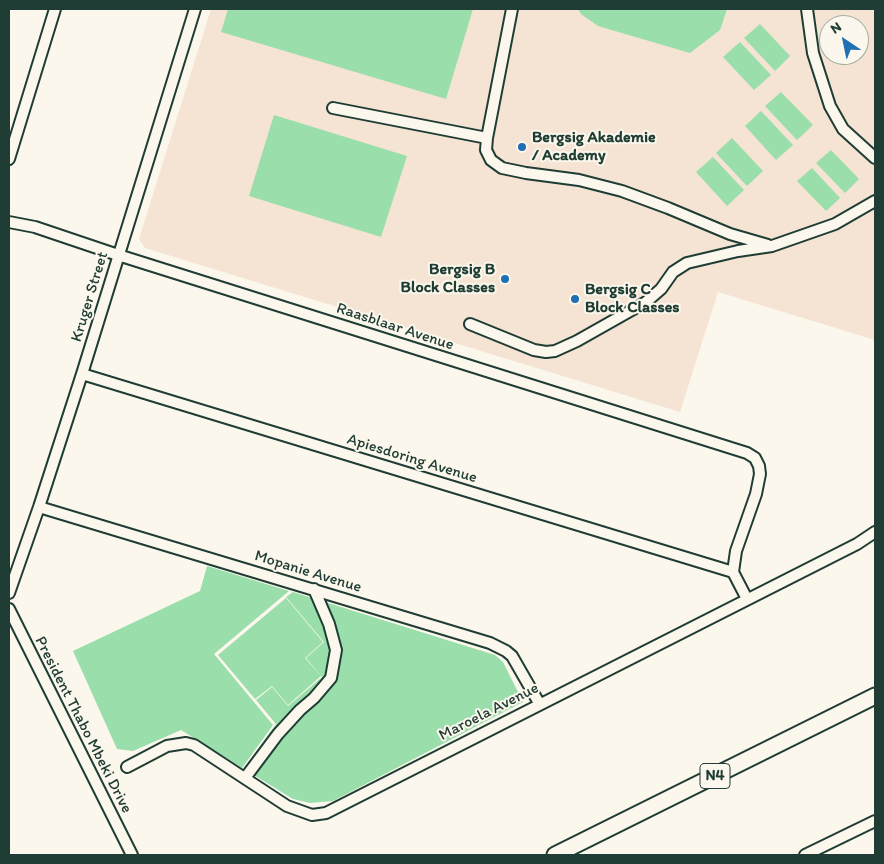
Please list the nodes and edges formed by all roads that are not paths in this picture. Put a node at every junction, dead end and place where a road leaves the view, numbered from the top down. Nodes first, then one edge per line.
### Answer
1 (55, 9) edge
2 (195, 9) edge
3 (512, 9) edge
4 (807, 9) edge
5 (333, 108) dead end
6 (487, 138) junction
7 (875, 158) edge
8 (9, 159) edge
9 (875, 201) edge
10 (9, 222) edge
11 (772, 246) junction
12 (118, 255) junction
13 (470, 324) dead end
14 (82, 374) junction
15 (39, 507) junction
16 (875, 532) edge
17 (733, 572) junction
18 (314, 589) junction
19 (9, 593) edge
20 (747, 598) junction
21 (9, 609) edge
22 (875, 696) edge
23 (540, 703) junction
24 (127, 767) dead end
25 (245, 778) junction
26 (875, 821) edge
27 (132, 855) edge
28 (555, 855) edge
29 (805, 855) edge

1 - 8 street
2 - 12 street, Kruger Street
3 - 6 street
4 - 7 street
5 - 6 street
6 - 11 street
9 - 11 street
10 - 12 street, Raasblaar Avenue
11 - 13 street
12 - 14 street, Kruger Street
12 - 17 street, Raasblaar Avenue
14 - 15 street, Kruger Street
14 - 17 street, Apiesdoring Avenue
15 - 18 street, Mopanie Avenue
15 - 19 street, Kruger Street
16 - 20 street, Maroela Avenue
17 - 20 street
18 - 23 street, Mopanie Avenue
18 - 25 street
20 - 23 street, Maroela Avenue
21 - 27 street, President Thabo Mbeki Drive
22 - 28 highway, N4
23 - 25 street, Maroela Avenue
24 - 25 street, Maroela Avenue
26 - 29 street

